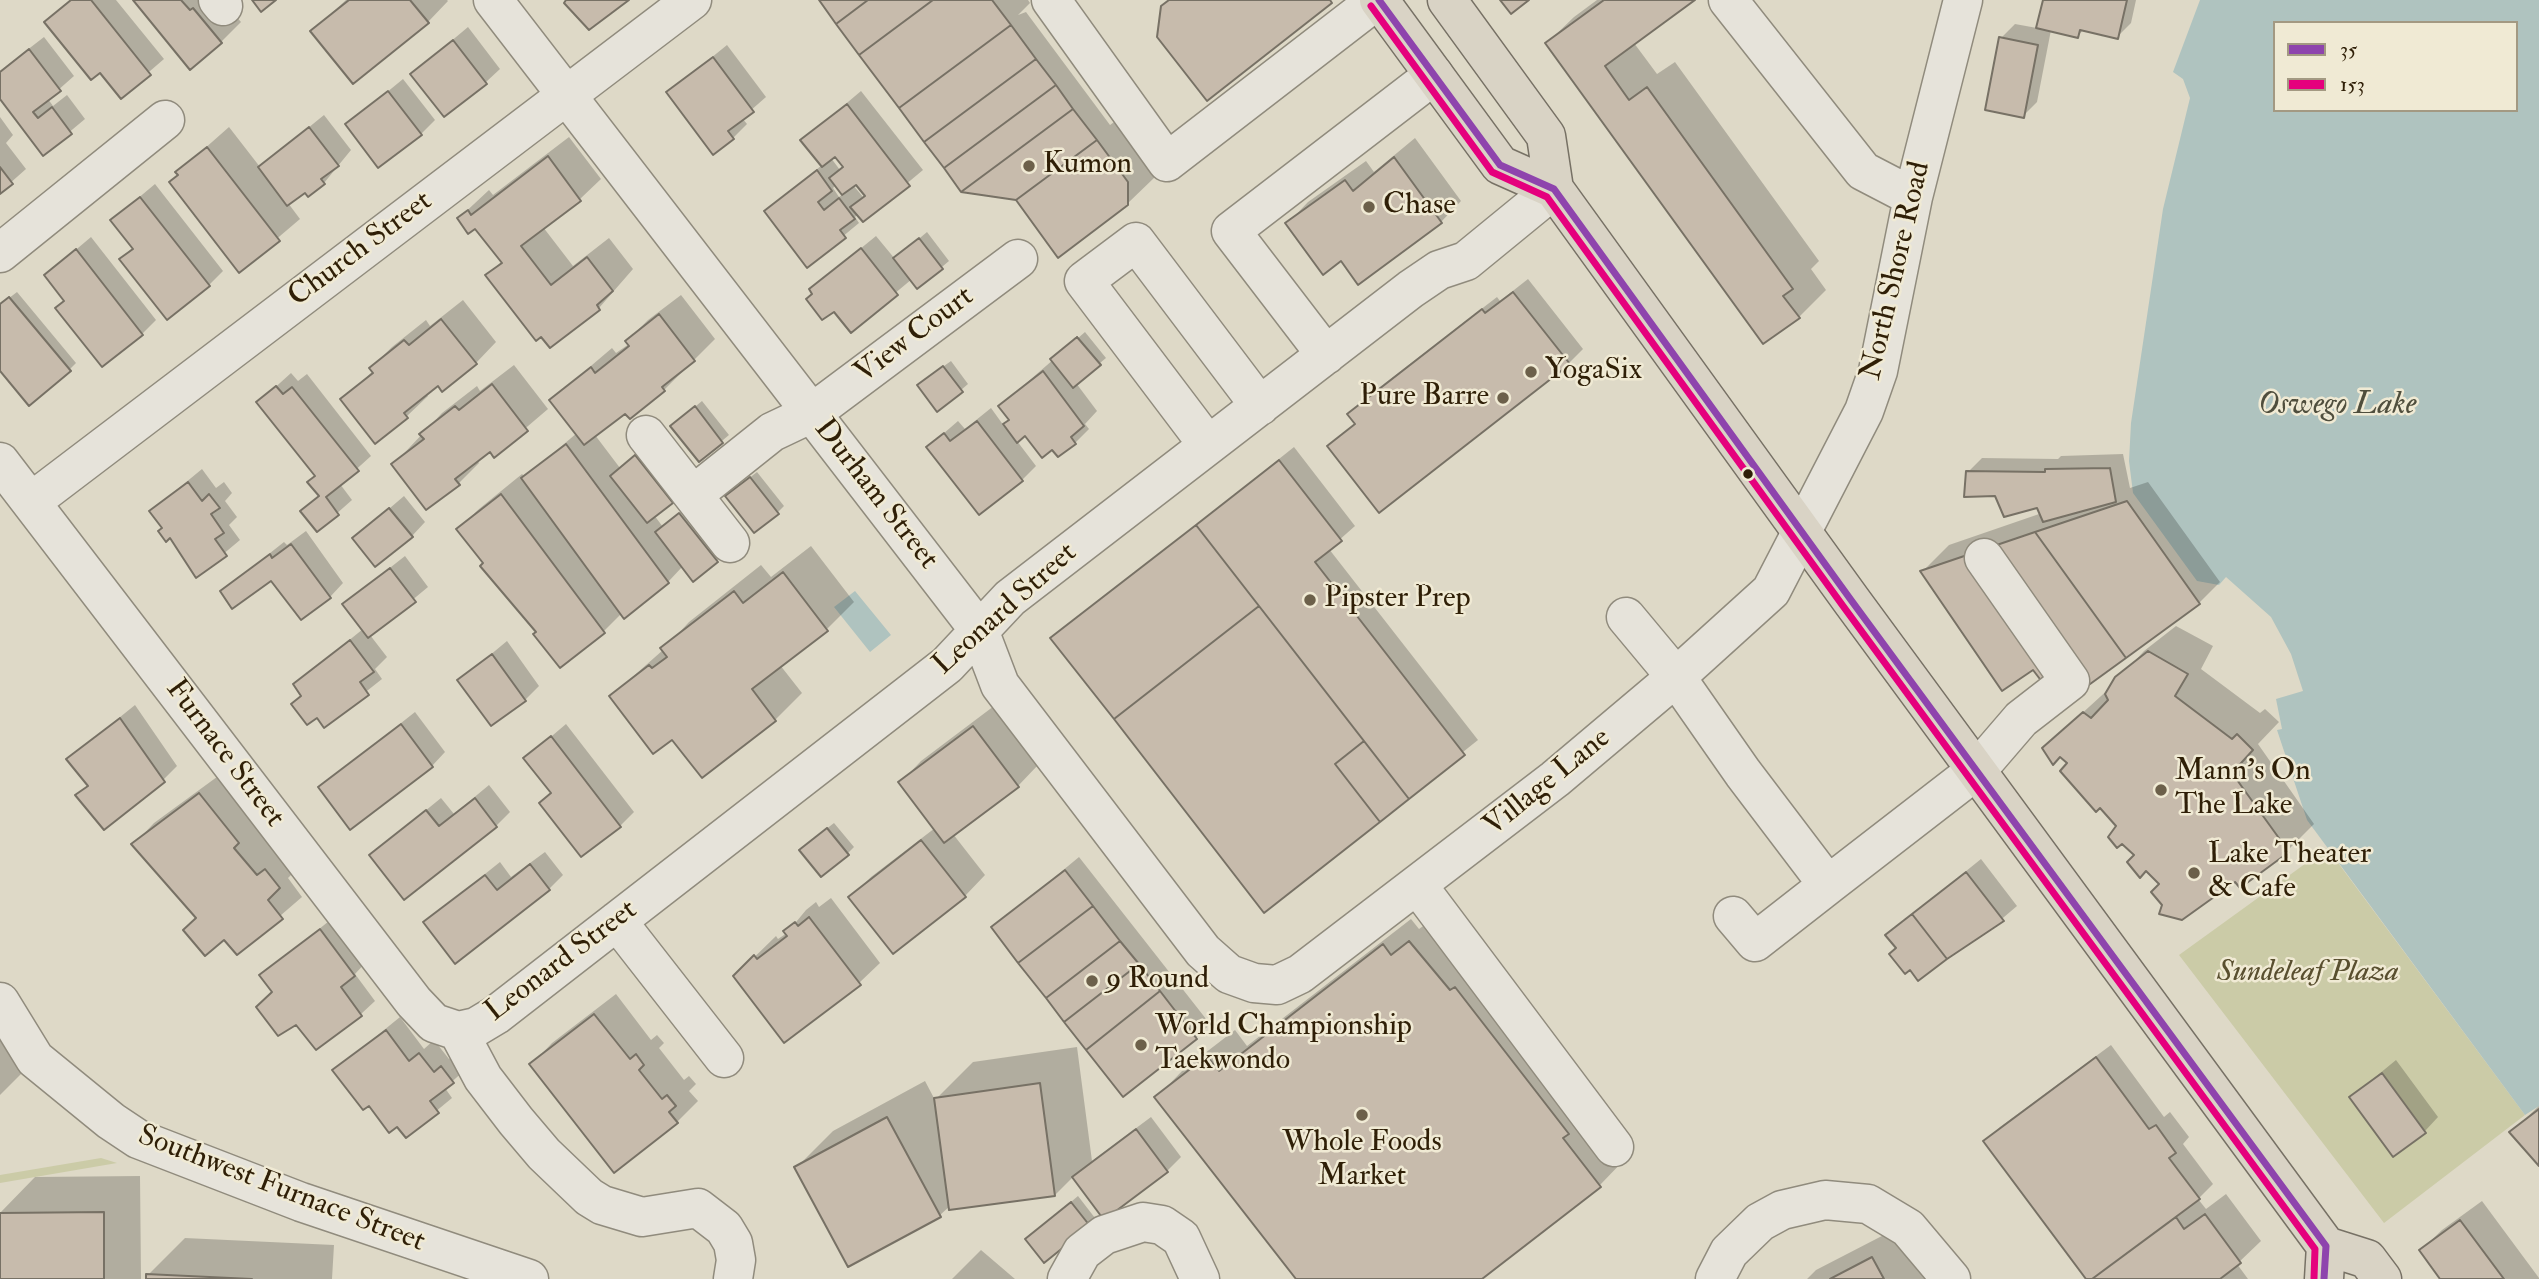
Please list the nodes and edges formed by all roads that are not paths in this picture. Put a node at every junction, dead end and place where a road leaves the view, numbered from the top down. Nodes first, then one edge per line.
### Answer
1 (692, 0) edge
2 (1051, 0) edge
3 (1378, 0) edge
4 (1447, 0) edge
5 (1728, 0) edge
6 (1963, 0) edge
7 (498, 2) edge
8 (1434, 75) junction
9 (566, 94) junction
10 (165, 120) dead end
11 (1554, 189) junction
12 (1913, 197) junction
13 (0, 253) edge
14 (1018, 259) dead end
15 (1326, 355) junction
16 (1260, 406) junction
17 (812, 413) junction
18 (646, 435) dead end
19 (1208, 445) junction
20 (0, 462) edge
21 (693, 495) junction
22 (31, 502) junction
23 (1801, 531) junction
24 (730, 542) dead end
25 (1983, 558) dead end
26 (1626, 617) dead end
27 (979, 630) junction
28 (1676, 677) junction
29 (1978, 769) junction
30 (1418, 886) junction
31 (1828, 886) junction
32 (1733, 916) dead end
33 (617, 921) junction
34 (1254, 983) joint
35 (0, 1002) edge
36 (458, 1031) junction
37 (724, 1058) dead end
38 (1614, 1147) dead end
39 (2325, 1263) edge
40 (529, 1279) edge
41 (733, 1279) edge
42 (1066, 1279) edge
43 (1200, 1279) edge
44 (1715, 1279) edge
45 (1951, 1279) edge
46 (2382, 1279) edge

1 - 9 street, Church Street
2 - 3 street
3 - 8 main road
4 - 11 main road
5 - 12 street
6 - 12 street, North Shore Road
7 - 9 street, Durham Street
8 - 11 main road
8 - 15 street
9 - 17 street, Durham Street
9 - 22 street, Church Street
10 - 13 street
11 - 15 street, Leonard Street
11 - 23 main road
12 - 23 street, North Shore Road
14 - 17 street, View Court
15 - 16 street, Leonard Street
16 - 19 street, Leonard Street
16 - 19 street
17 - 21 street, View Court
17 - 27 street, Durham Street
18 - 21 street
19 - 27 street, Leonard Street
20 - 22 street, Furnace Street
21 - 24 street
22 - 36 street, Furnace Street
23 - 28 street, Village Lane
23 - 29 main road
25 - 29 street
26 - 28 street
27 - 33 street, Leonard Street
27 - 34 street, Durham Street
28 - 30 street, Village Lane
28 - 31 street
29 - 31 street
29 - 39 main road
30 - 34 street, Village Lane
30 - 38 street
31 - 32 street
33 - 36 street, Leonard Street
33 - 37 street
35 - 40 street, Southwest Furnace Street
36 - 41 street
39 - 46 main road
42 - 43 street
44 - 45 street

